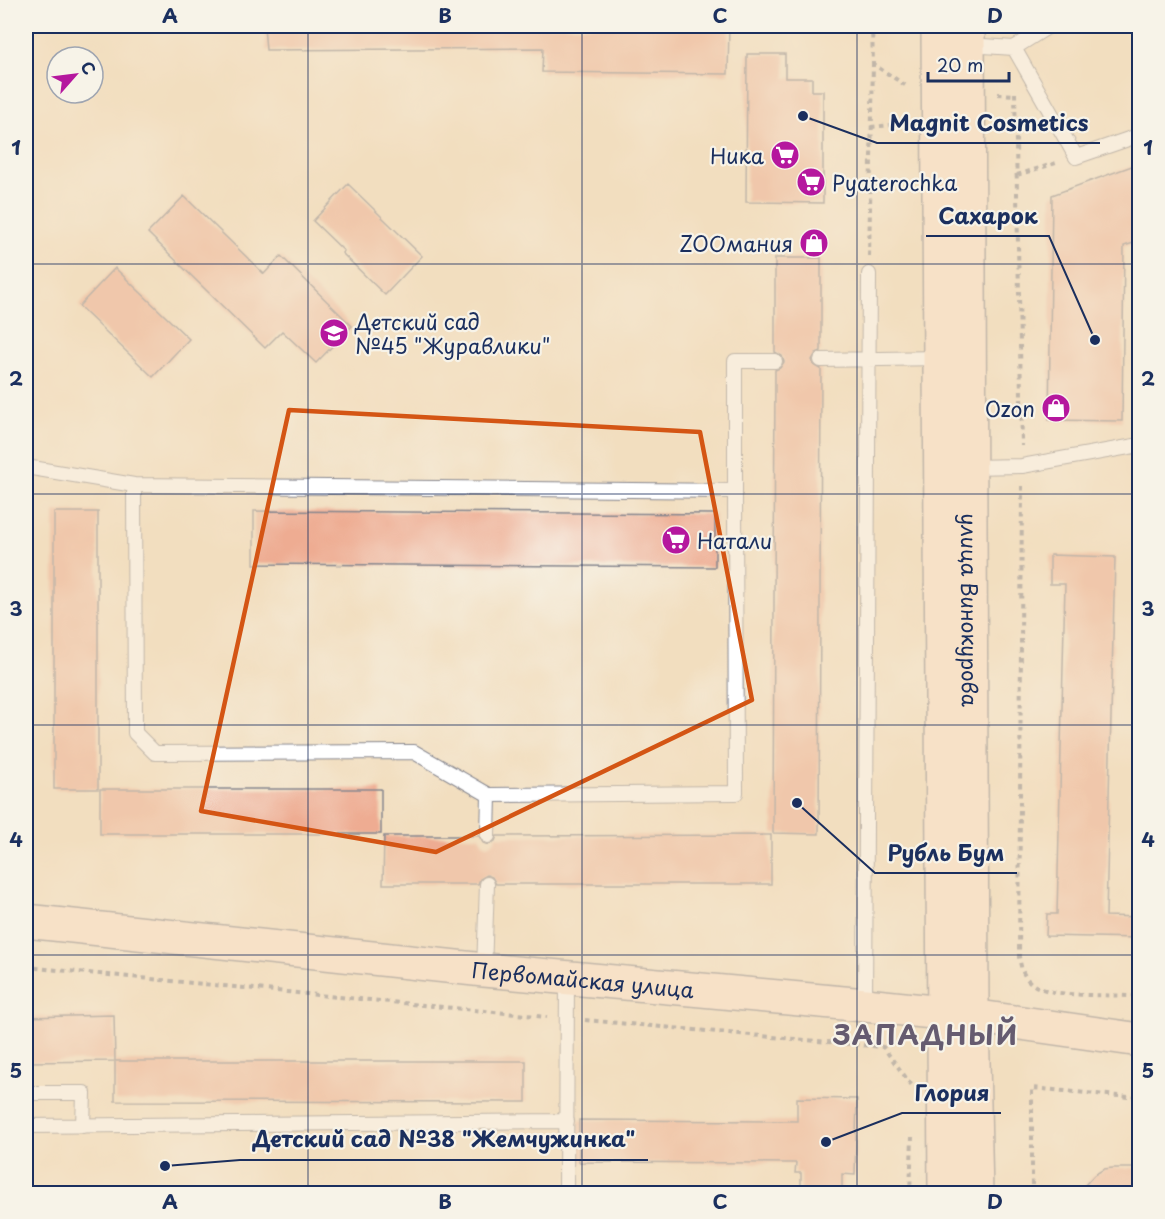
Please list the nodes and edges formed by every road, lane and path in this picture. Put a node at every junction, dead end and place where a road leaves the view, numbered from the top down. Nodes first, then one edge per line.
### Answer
1 (872, 26) edge
2 (938, 26) edge
3 (1049, 26) edge
4 (968, 35) edge
5 (1014, 48) junction
6 (873, 64) junction
7 (917, 93) dead end
8 (912, 104) dead end
9 (871, 127) junction
10 (1140, 135) edge
11 (1076, 157) junction
12 (1017, 175) junction
13 (869, 274) joint
14 (955, 358) junction
15 (869, 359) junction
16 (821, 360) dead end
17 (775, 361) dead end
18 (1140, 445) edge
19 (1022, 466) junction
20 (26, 467) edge
21 (955, 467) junction
22 (134, 485) junction
23 (735, 491) junction
24 (489, 795) junction
25 (488, 836) dead end
26 (487, 884) dead end
27 (26, 921) edge
28 (26, 967) edge
29 (484, 970) junction
30 (567, 977) junction
31 (1140, 997) edge
32 (865, 1005) junction
33 (959, 1015) junction
34 (567, 1018) junction
35 (1140, 1040) edge
36 (914, 1088) dead end
37 (26, 1093) edge
38 (1140, 1098) edge
39 (567, 1120) junction
40 (26, 1126) edge
41 (83, 1126) junction
42 (567, 1194) edge
43 (945, 1194) edge
44 (976, 1194) edge
45 (1032, 1194) edge

1 - 6 path
2 - 14 main road, улица Винокурова
3 - 5 lane
4 - 5 lane
4 - 14 main road, улица Винокурова
5 - 11 lane
5 - 12 path
6 - 7 path
6 - 9 path
8 - 9 path
9 - 13 path
10 - 11 lane
11 - 12 path
12 - 19 path
13 - 15 lane
14 - 15 lane
14 - 21 main road, улица Винокурова
15 - 16 lane
15 - 32 lane
17 - 23 lane
18 - 19 lane
19 - 21 lane
19 - 31 path
20 - 22 lane
21 - 33 main road, улица Винокурова
22 - 23 lane
22 - 24 lane
23 - 24 lane
24 - 25 lane
26 - 29 lane
27 - 29 main road, Первомайская улица
28 - 34 path
29 - 30 main road, Первомайская улица
30 - 32 main road, Первомайская улица
30 - 34 lane
32 - 33 main road, Первомайская улица
33 - 35 main road, Первомайская улица
33 - 43 main road, улица Винокурова
33 - 44 main road, улица Винокурова
34 - 36 path
34 - 39 lane
37 - 41 lane
38 - 45 path
39 - 41 lane
39 - 42 lane
40 - 41 lane

